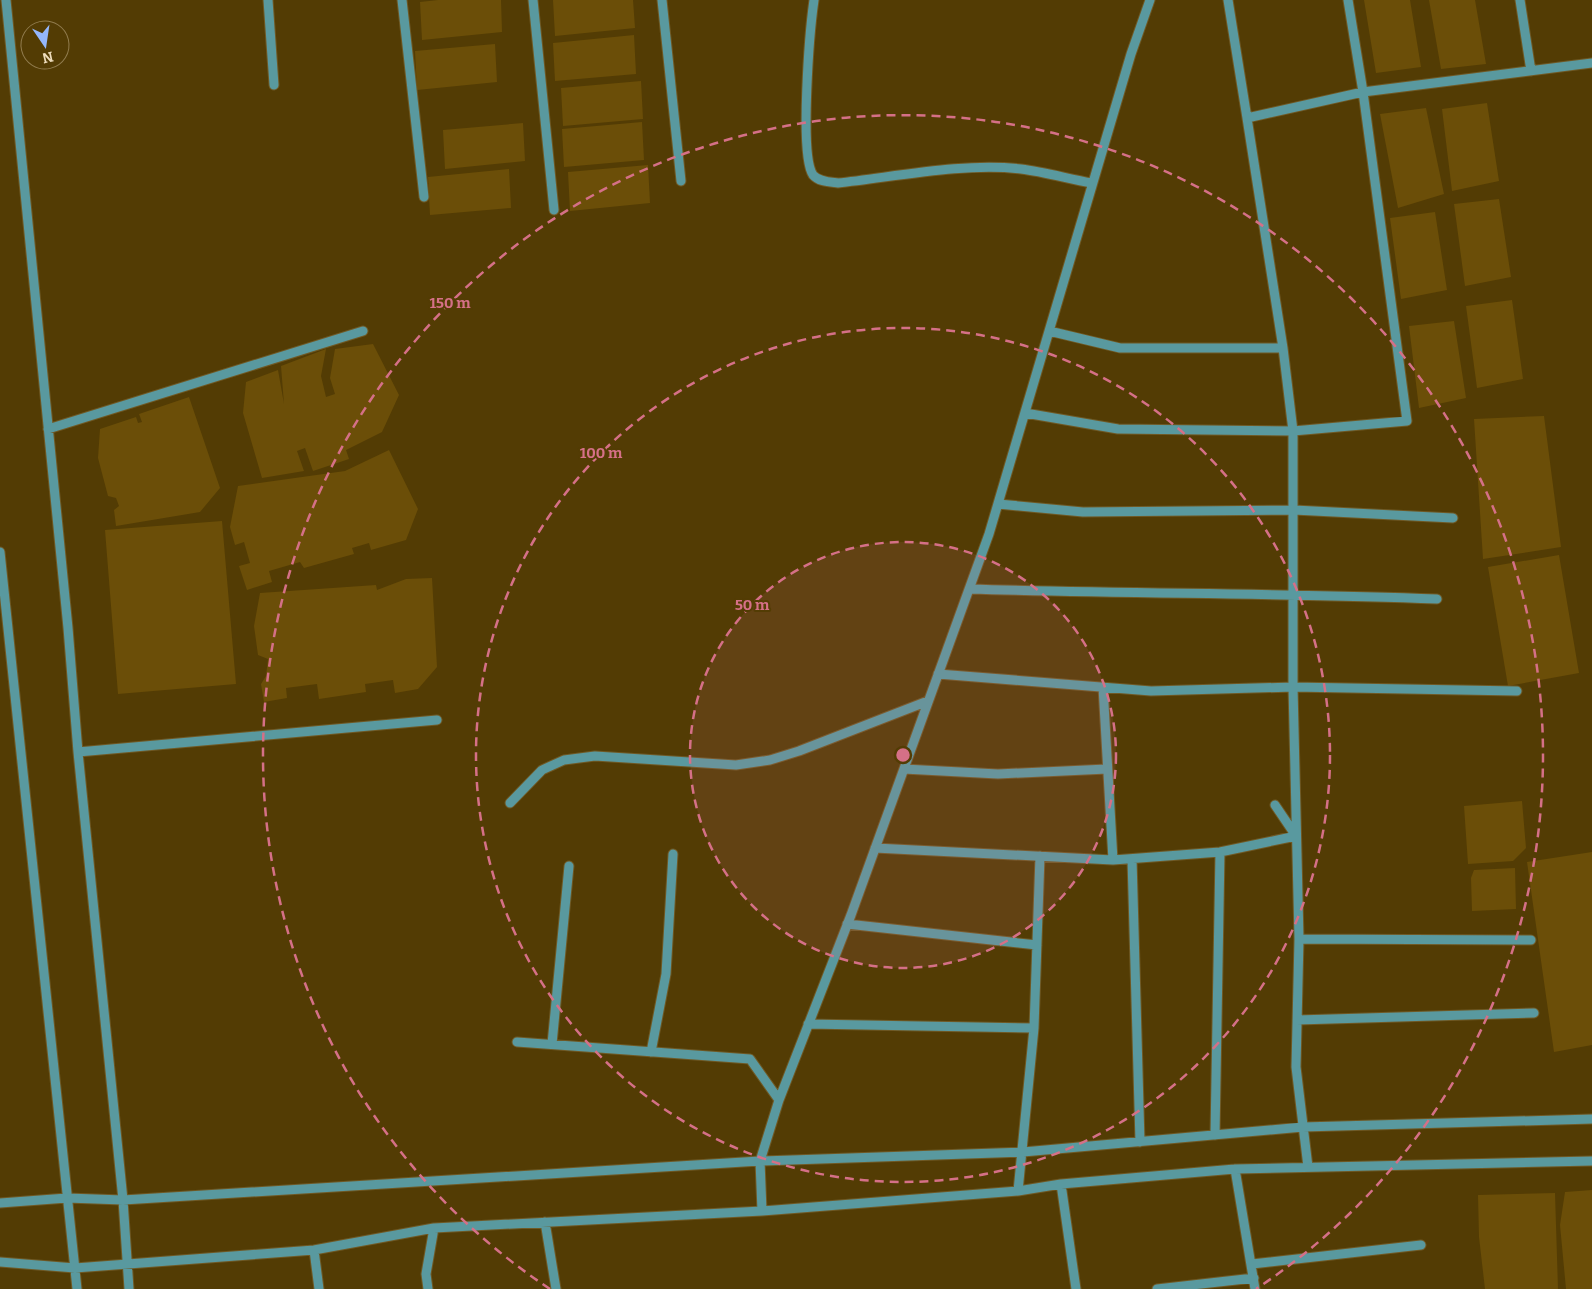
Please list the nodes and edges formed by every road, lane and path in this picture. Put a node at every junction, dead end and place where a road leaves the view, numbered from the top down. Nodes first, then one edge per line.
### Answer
1 (6, 0) edge
2 (268, 0) edge
3 (402, 0) edge
4 (533, 0) edge
5 (662, 0) edge
6 (814, 0) edge
7 (1150, 0) edge
8 (1228, 0) edge
9 (1348, 0) edge
10 (1520, 0) edge
11 (1592, 63) edge
12 (1531, 71) junction
13 (274, 85) dead end
14 (1363, 92) junction
15 (1247, 118) junction
16 (681, 182) dead end
17 (1092, 183) junction
18 (424, 197) dead end
19 (554, 210) dead end
20 (363, 331) dead end
21 (1049, 331) junction
22 (1283, 348) junction
23 (1025, 413) junction
24 (48, 429) junction
25 (1293, 431) junction
26 (998, 504) junction
27 (1294, 510) junction
28 (1453, 518) dead end
29 (0, 552) edge
30 (969, 589) junction
31 (1293, 594) junction
32 (1438, 599) dead end
33 (938, 674) junction
34 (1103, 687) junction
35 (1293, 688) junction
36 (1517, 692) dead end
37 (928, 701) junction
38 (437, 720) dead end
39 (78, 752) junction
40 (904, 769) junction
41 (1108, 769) junction
42 (510, 803) dead end
43 (1275, 804) dead end
44 (1296, 836) junction
45 (875, 848) junction
46 (1220, 852) junction
47 (673, 854) dead end
48 (1040, 856) junction
49 (1132, 859) junction
50 (1113, 860) junction
51 (569, 866) dead end
52 (847, 924) junction
53 (1299, 939) junction
54 (1531, 940) dead end
55 (1037, 945) junction
56 (1534, 1014) dead end
57 (1297, 1020) junction
58 (808, 1024) junction
59 (1034, 1028) junction
60 (517, 1042) dead end
61 (552, 1044) junction
62 (651, 1052) junction
63 (779, 1100) junction
64 (1592, 1120) edge
65 (1303, 1127) junction
66 (1215, 1135) junction
67 (1140, 1142) junction
68 (1023, 1152) junction
69 (760, 1161) junction
70 (1592, 1161) edge
71 (1308, 1167) junction
72 (1235, 1169) junction
73 (1061, 1184) junction
74 (1018, 1191) junction
75 (67, 1198) junction
76 (123, 1200) junction
77 (0, 1203) edge
78 (762, 1211) junction
79 (545, 1222) junction
80 (434, 1228) junction
81 (1421, 1245) dead end
82 (314, 1250) junction
83 (0, 1262) edge
84 (126, 1263) junction
85 (1252, 1264) junction
86 (75, 1268) junction
87 (1254, 1278) junction
88 (77, 1289) edge
89 (129, 1289) edge
90 (319, 1289) edge
91 (428, 1289) edge
92 (556, 1289) edge
93 (1076, 1289) edge
94 (1157, 1289) edge
95 (1256, 1289) edge

1 - 24 street
2 - 13 street
3 - 18 street
4 - 19 street
5 - 16 street
6 - 17 street
7 - 17 street
8 - 15 street
9 - 14 street
10 - 12 street
11 - 12 street
12 - 14 street
14 - 15 street
14 - 25 street
15 - 22 street
17 - 21 street
20 - 24 street
21 - 22 street
21 - 23 street
22 - 25 street
23 - 25 street
23 - 26 street
24 - 39 street
25 - 27 street
26 - 27 street
26 - 30 street
27 - 28 street
27 - 31 street
29 - 75 street
30 - 31 street
30 - 33 street
31 - 32 street
31 - 35 street
33 - 34 street
33 - 37 street
34 - 35 street
34 - 41 street
35 - 36 street
35 - 44 street
37 - 40 street
37 - 42 street
38 - 39 street
39 - 76 street
40 - 41 street
40 - 45 street
41 - 50 street
43 - 44 street
44 - 46 street
44 - 53 street
45 - 48 street
45 - 52 street
46 - 49 street
46 - 66 street
47 - 62 street
48 - 50 street
48 - 55 street
49 - 50 street
49 - 67 street
51 - 61 street
52 - 55 street
52 - 58 street
53 - 54 street
53 - 57 street
55 - 59 street
56 - 57 street
57 - 65 street
58 - 59 street
58 - 63 street
59 - 68 street
60 - 61 street
61 - 62 street
62 - 63 street
63 - 69 street
64 - 65 street
65 - 66 street
65 - 71 street
66 - 67 street
67 - 68 street
68 - 69 street
68 - 74 street
69 - 76 street
69 - 78 street
70 - 71 street
71 - 72 street
72 - 73 street
72 - 85 street
73 - 74 street
73 - 93 street
74 - 78 street
75 - 76 street
75 - 77 street
75 - 86 street
76 - 84 street
78 - 79 street
79 - 80 street
79 - 92 street
80 - 82 street
80 - 91 street
81 - 85 street
82 - 84 street
82 - 90 street
83 - 86 street
84 - 86 street
84 - 89 street
85 - 87 street
86 - 88 street
87 - 94 street
87 - 95 street

